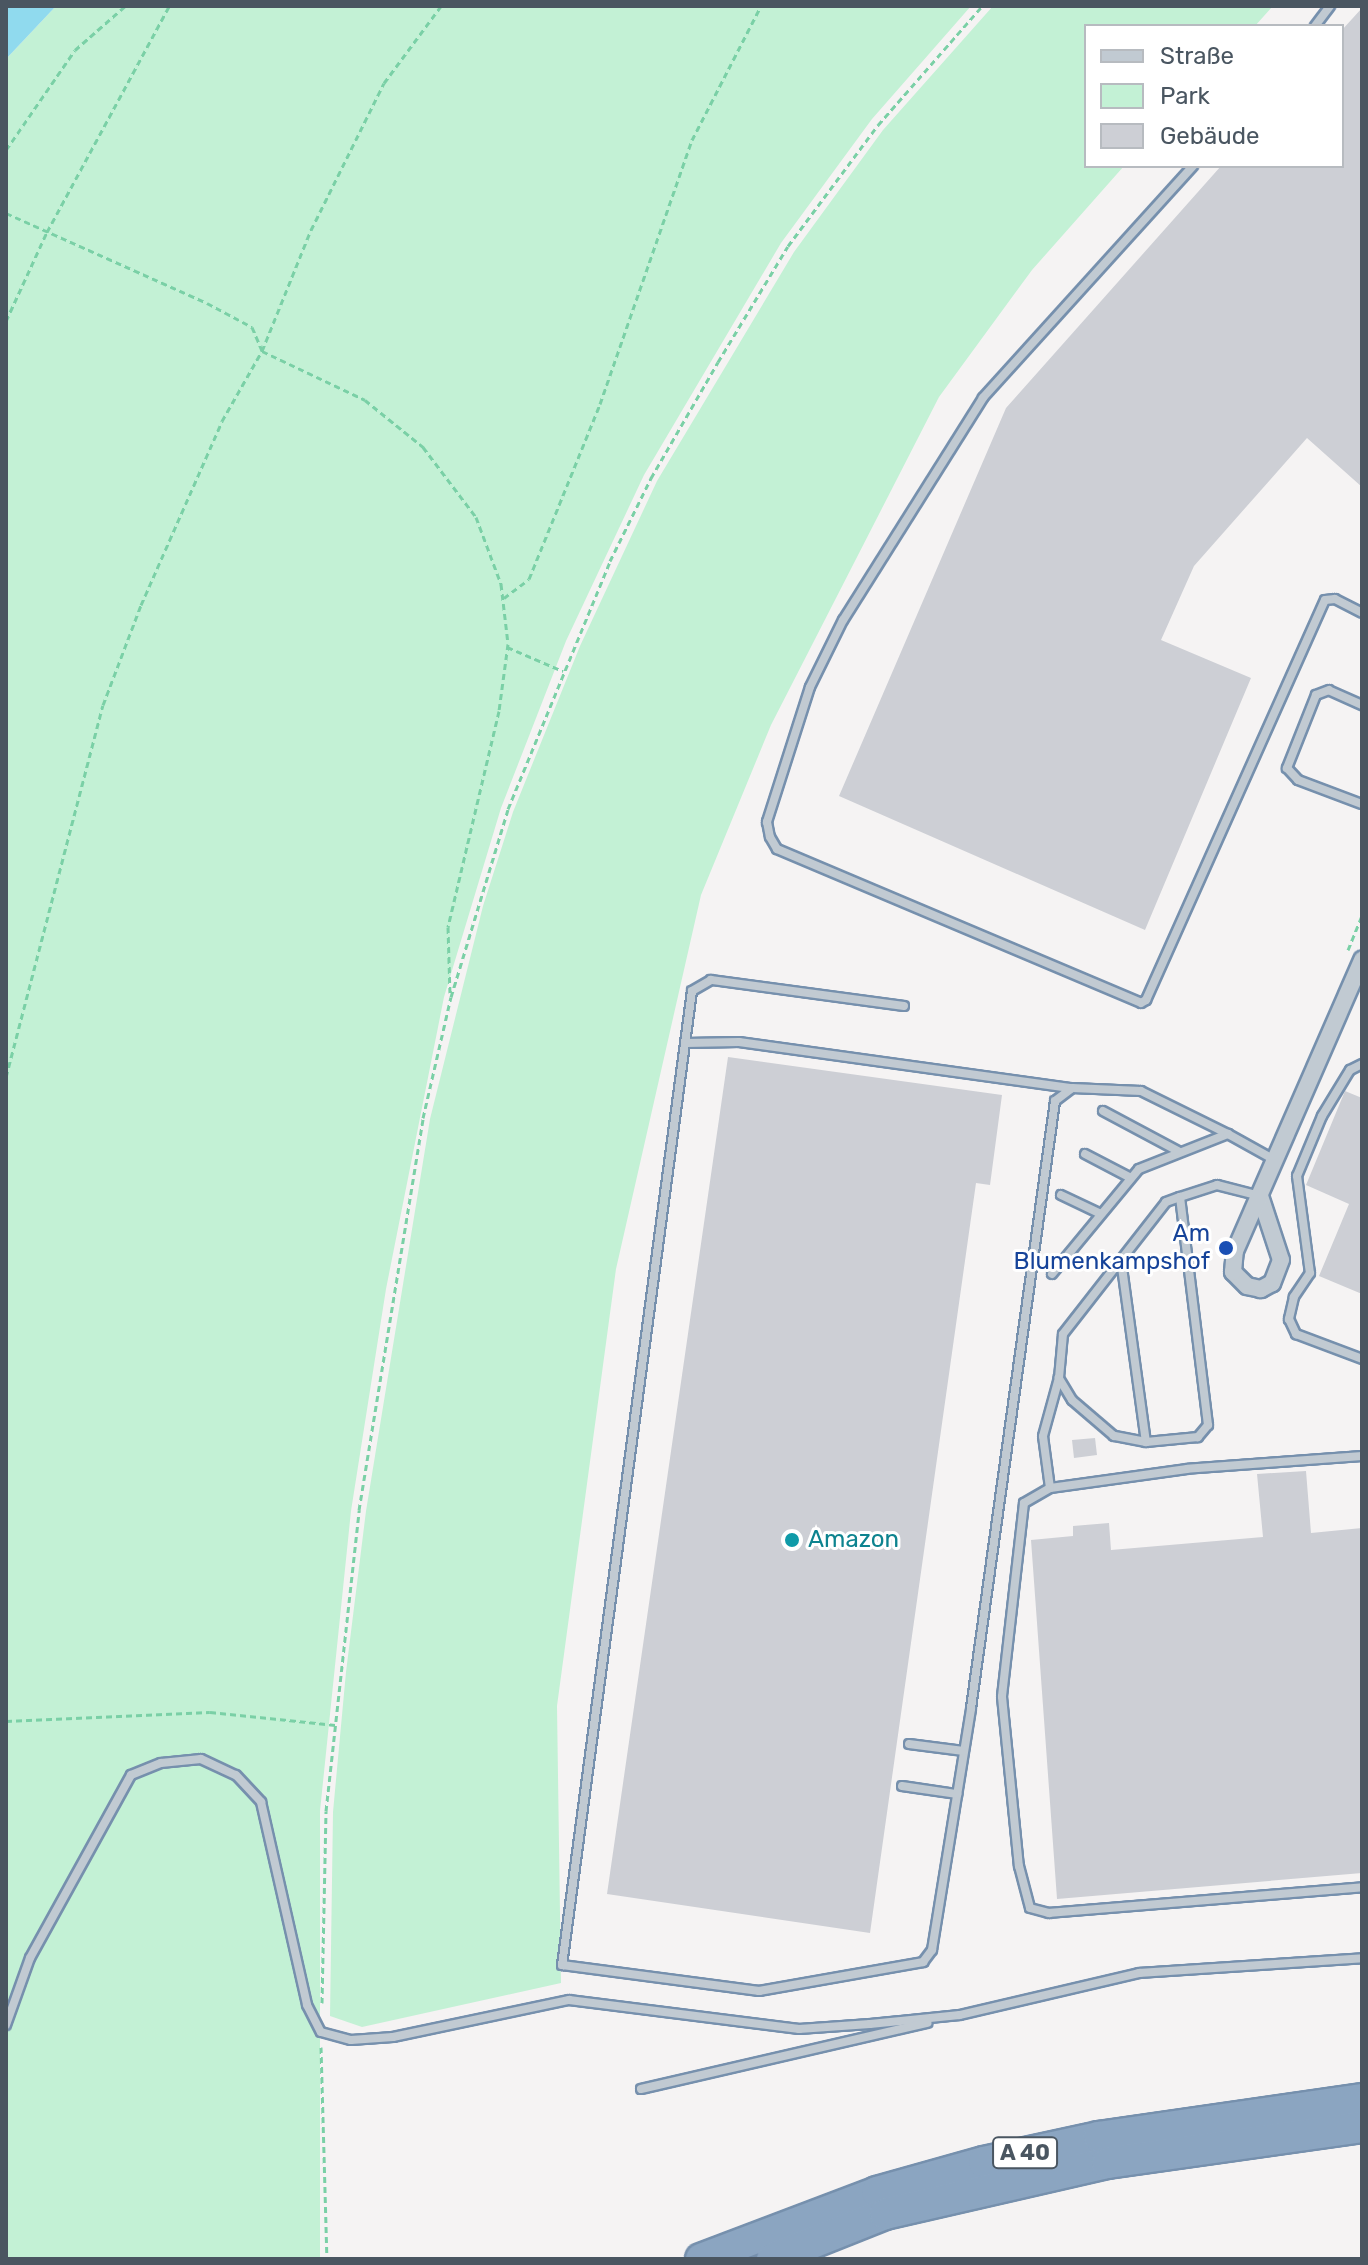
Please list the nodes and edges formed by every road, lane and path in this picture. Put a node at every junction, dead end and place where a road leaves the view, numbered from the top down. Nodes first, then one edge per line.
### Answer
1 (125, 6) edge
2 (169, 6) edge
3 (441, 6) edge
4 (761, 6) edge
5 (982, 6) edge
6 (1330, 6) edge
7 (1316, 24) edge
8 (6, 150) edge
9 (1191, 168) edge
10 (6, 213) edge
11 (47, 232) junction
12 (6, 321) edge
13 (262, 351) junction
14 (504, 598) junction
15 (1362, 613) edge
16 (507, 647) junction
17 (563, 671) junction
18 (1362, 705) edge
19 (1362, 804) edge
20 (1362, 960) edge
21 (451, 997) junction
22 (904, 1006) dead end
23 (686, 1043) junction
24 (1362, 1064) edge
25 (6, 1077) edge
26 (1072, 1088) junction
27 (1103, 1111) dead end
28 (1228, 1134) junction
29 (1178, 1151) junction
30 (1085, 1154) dead end
31 (1276, 1160) junction
32 (1129, 1177) junction
33 (1061, 1195) dead end
34 (1260, 1196) junction
35 (1180, 1197) junction
36 (1101, 1214) junction
37 (1121, 1260) junction
38 (1052, 1274) dead end
39 (1362, 1359) edge
40 (1059, 1378) junction
41 (1146, 1442) junction
42 (1362, 1456) edge
43 (1050, 1488) junction
44 (6, 1721) edge
45 (335, 1725) junction
46 (909, 1744) dead end
47 (964, 1751) junction
48 (902, 1786) dead end
49 (957, 1794) junction
50 (1362, 1887) edge
51 (1362, 1958) edge
52 (960, 2015) junction
53 (6, 2025) edge
54 (321, 2032) junction
55 (641, 2089) dead end
56 (1362, 2099) edge
57 (1362, 2127) edge
58 (327, 2259) edge
59 (701, 2259) edge
60 (772, 2259) edge

1 - 8 path
2 - 11 path
3 - 13 path
4 - 14 path
5 - 17 path
6 - 7 lane
9 - 15 lane
10 - 11 path
11 - 12 path
11 - 13 path
13 - 14 path
13 - 25 path
14 - 16 path
16 - 17 path
16 - 21 path
17 - 21 path
18 - 19 lane
20 - 31 street
21 - 45 path
22 - 23 lane
23 - 26 lane
23 - 49 lane
24 - 39 lane
26 - 28 lane
26 - 47 lane
27 - 29 lane
28 - 29 lane
28 - 31 lane
29 - 32 lane
30 - 32 lane
31 - 34 street
32 - 36 lane
33 - 36 lane
34 - 34 street
34 - 35 lane
35 - 37 lane
35 - 41 lane
36 - 38 lane
37 - 40 lane
37 - 41 lane
40 - 41 lane
40 - 43 lane
42 - 43 lane
43 - 50 lane
44 - 45 path
45 - 54 path
46 - 47 lane
47 - 49 lane
48 - 49 lane
51 - 52 lane
52 - 54 lane
52 - 55 lane
53 - 54 lane
54 - 58 path
56 - 59 highway, A 40
57 - 60 highway, A 40

